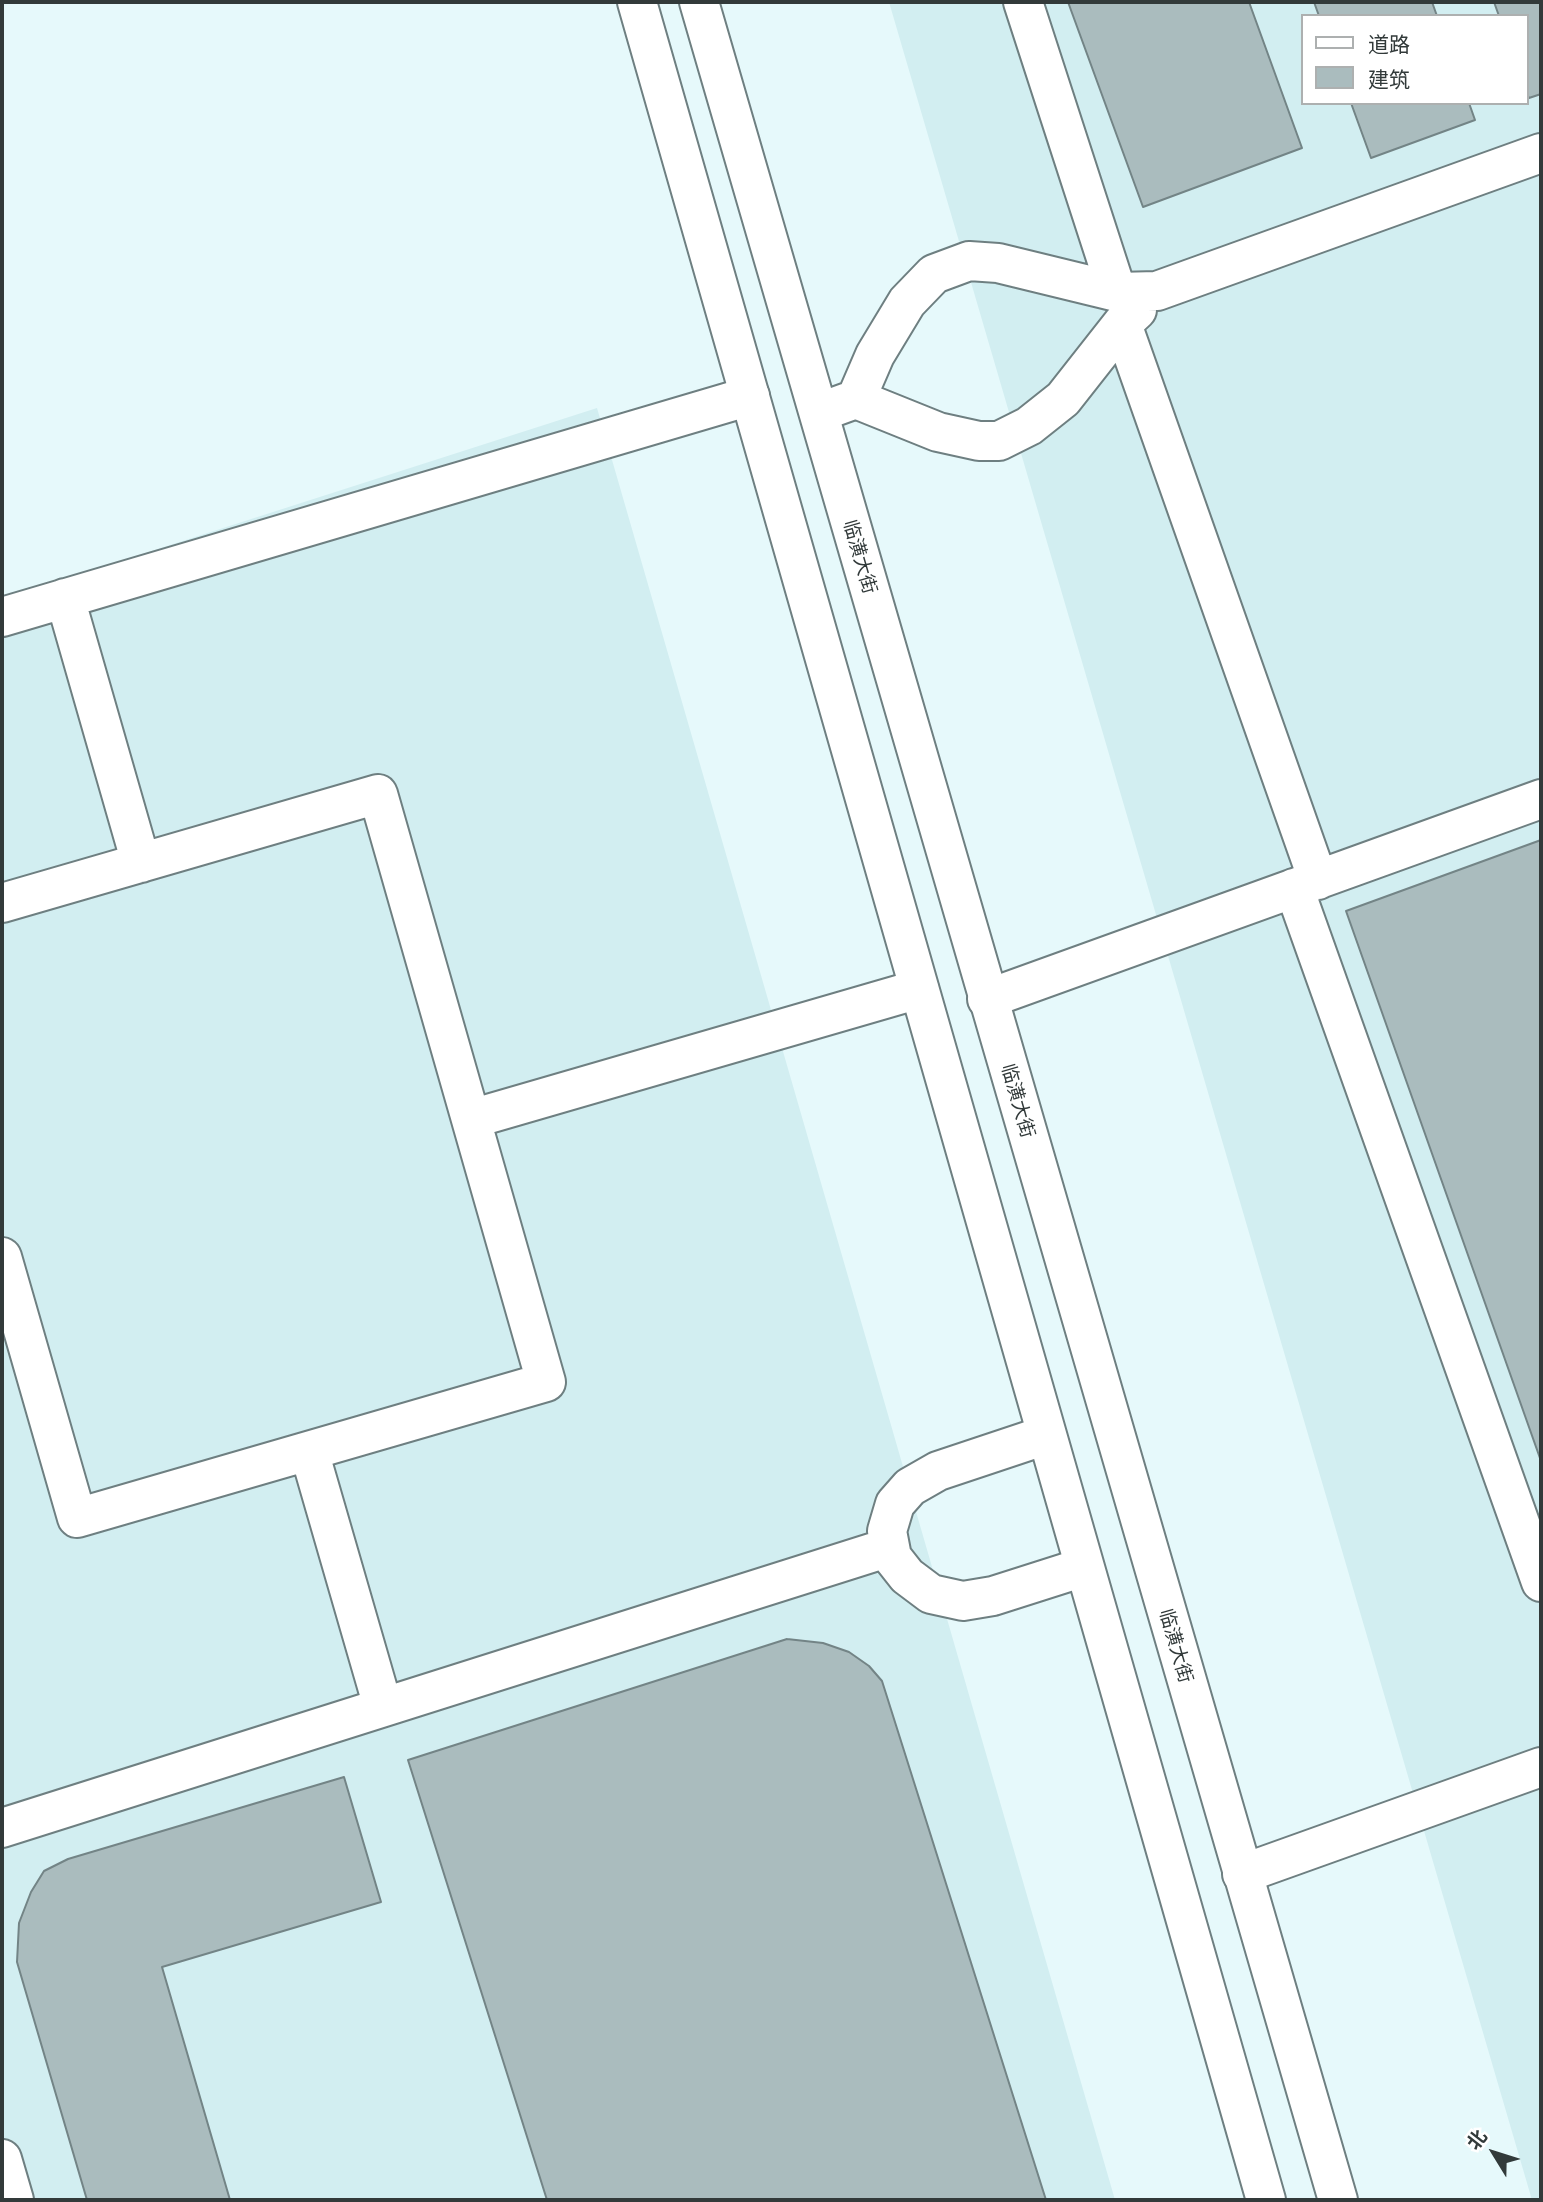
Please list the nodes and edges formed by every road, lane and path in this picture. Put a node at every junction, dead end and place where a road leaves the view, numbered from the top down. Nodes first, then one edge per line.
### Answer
1 (637, 2) edge
2 (699, 2) edge
3 (1023, 2) edge
4 (1541, 153) edge
5 (1119, 308) junction
6 (750, 397) junction
7 (856, 399) junction
8 (817, 413) junction
9 (65, 598) junction
10 (2, 617) edge
11 (1541, 799) edge
12 (141, 863) junction
13 (1306, 884) junction
14 (2, 903) edge
15 (919, 989) junction
16 (987, 999) junction
17 (471, 1119) junction
18 (2, 1257) edge
19 (1046, 1435) junction
20 (309, 1451) junction
21 (890, 1546) junction
22 (1084, 1566) junction
23 (1541, 1582) edge
24 (383, 1707) junction
25 (1541, 1767) edge
26 (2, 1828) edge
27 (1242, 1874) junction
28 (2, 2159) edge
29 (14, 2200) edge
30 (1266, 2200) edge
31 (1338, 2200) edge

1 - 6 main road
2 - 8 main road, 临潢大街
3 - 5 main road
4 - 5 main road
5 - 7 main road
5 - 7 main road
5 - 13 main road
6 - 9 main road
6 - 15 main road
7 - 8 main road
8 - 16 main road, 临潢大街
9 - 10 main road
9 - 12 main road
11 - 13 main road
12 - 14 main road
12 - 17 main road
13 - 16 main road
13 - 23 main road
15 - 17 main road
15 - 19 main road
16 - 27 main road, 临潢大街
17 - 20 main road
18 - 20 main road
19 - 21 main road
19 - 22 main road
20 - 24 main road
21 - 22 main road
21 - 24 main road
22 - 30 main road
24 - 26 main road
25 - 27 main road
27 - 31 main road, 临潢大街
28 - 29 main road

